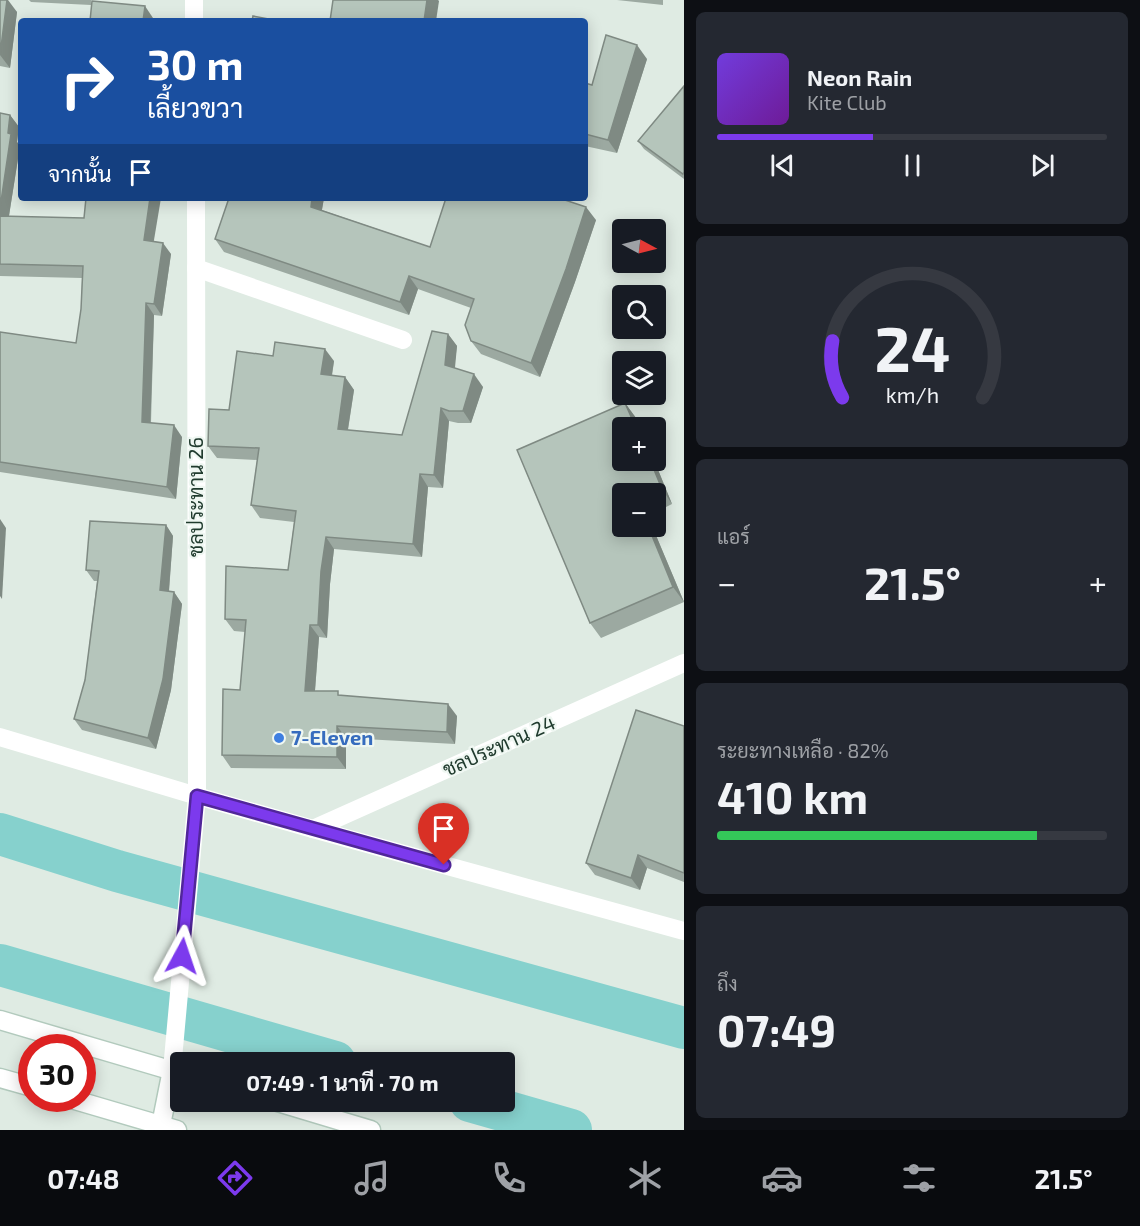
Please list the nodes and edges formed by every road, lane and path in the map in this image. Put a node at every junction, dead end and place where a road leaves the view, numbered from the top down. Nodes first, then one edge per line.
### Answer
1 (194, 0) edge
2 (195, 18) edge
3 (195, 201) edge
4 (196, 268) junction
5 (403, 340) dead end
6 (684, 663) edge
7 (0, 737) edge
8 (197, 796) junction
9 (313, 830) junction
10 (684, 930) edge
11 (0, 1020) edge
12 (178, 1052) edge
13 (170, 1070) edge
14 (0, 1078) edge
15 (18, 1083) edge
16 (96, 1106) edge
17 (171, 1112) edge
18 (311, 1112) edge
19 (169, 1128) edge
20 (371, 1130) edge

1 - 2 street
3 - 4 street, ชลประทาน 26
4 - 5 street
4 - 8 street, ชลประทาน 26
6 - 9 street, ชลประทาน 24
7 - 8 street
8 - 9 street
8 - 12 street, ชลประทาน 26
9 - 10 street
11 - 13 street
14 - 15 street
16 - 19 street
17 - 19 street, ชลประทาน 26
18 - 20 street

